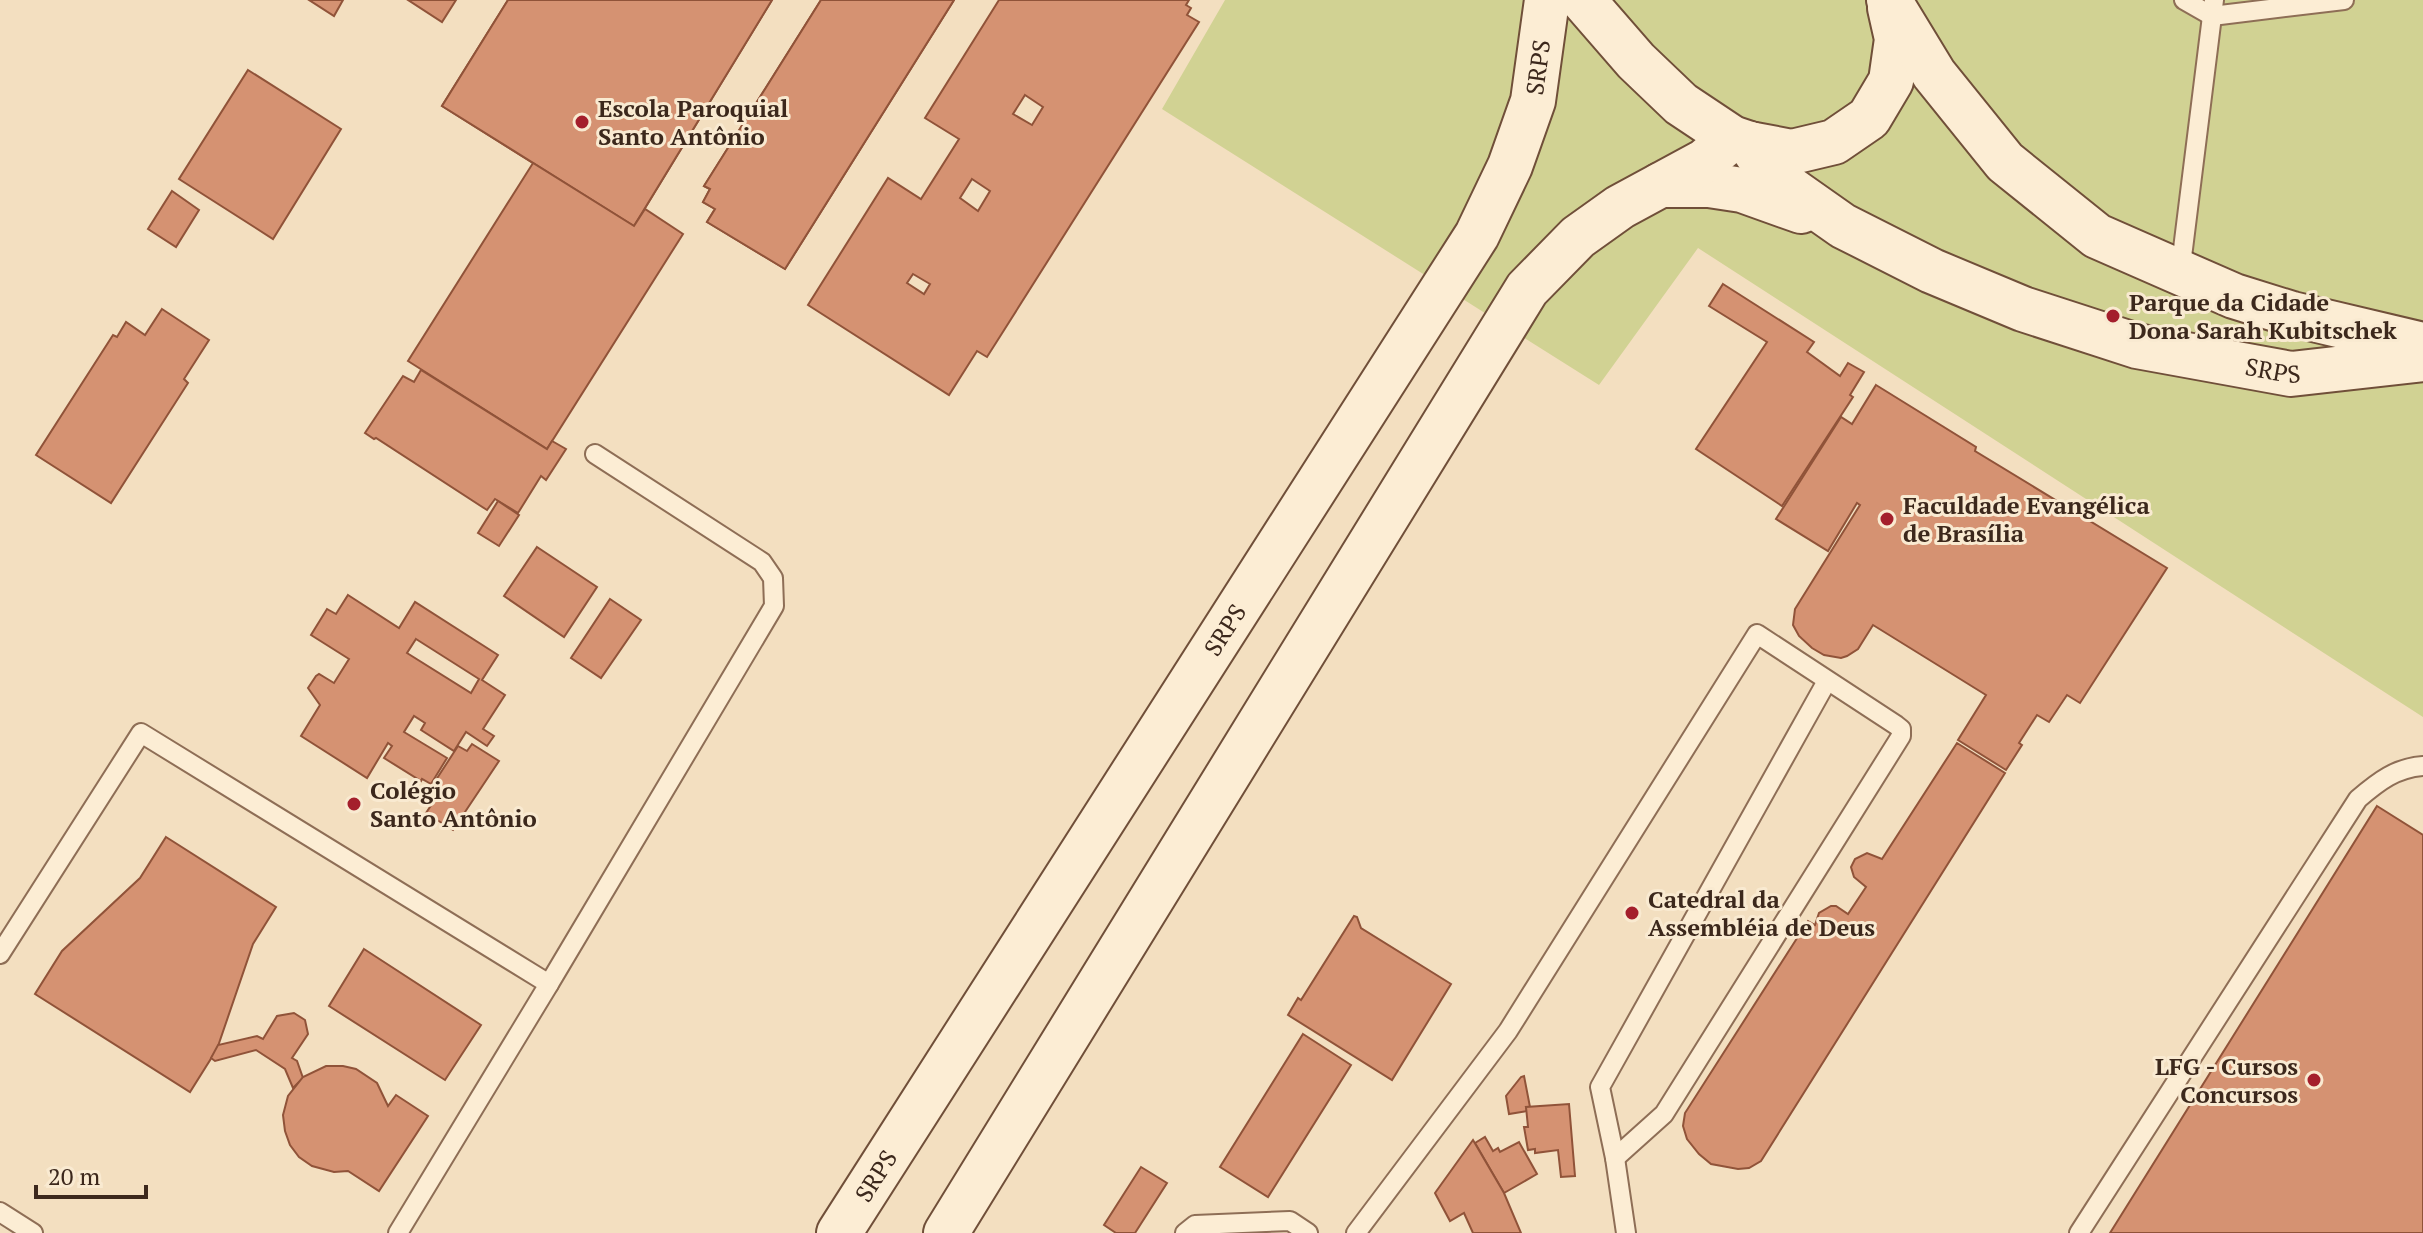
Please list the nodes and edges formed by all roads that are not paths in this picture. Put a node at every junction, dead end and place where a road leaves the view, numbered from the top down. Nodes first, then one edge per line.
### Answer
1 (1527, 0) edge
2 (1547, 0) edge
3 (1583, 0) edge
4 (1888, 0) edge
5 (2184, 0) edge
6 (2344, 0) edge
7 (2213, 8) edge
8 (1539, 53) junction
9 (1741, 141) junction
10 (1659, 185) junction
11 (1843, 226) junction
12 (2180, 273) junction
13 (2423, 345) edge
14 (2423, 359) edge
15 (595, 454) dead end
16 (1827, 681) junction
17 (2423, 766) edge
18 (0, 954) edge
19 (549, 984) junction
20 (1615, 1158) junction
21 (0, 1212) edge
22 (33, 1233) edge
23 (398, 1233) edge
24 (839, 1233) edge
25 (946, 1233) edge
26 (1185, 1233) edge
27 (1308, 1233) edge
28 (1356, 1233) edge
29 (1626, 1233) edge
30 (2079, 1233) edge

1 - 8 main road
2 - 8 main road, SRPS
3 - 9 main road
4 - 9 main road
4 - 12 main road
5 - 7 lane
6 - 7 lane
7 - 12 lane
8 - 24 main road, SRPS
9 - 10 main road
9 - 11 main road, SRPS
10 - 11 main road
10 - 25 main road
11 - 14 main road, SRPS
12 - 13 main road
15 - 19 lane
16 - 20 lane
16 - 20 lane
16 - 28 lane
17 - 30 lane
18 - 19 lane
19 - 23 lane
20 - 29 lane
21 - 22 lane
26 - 27 lane

